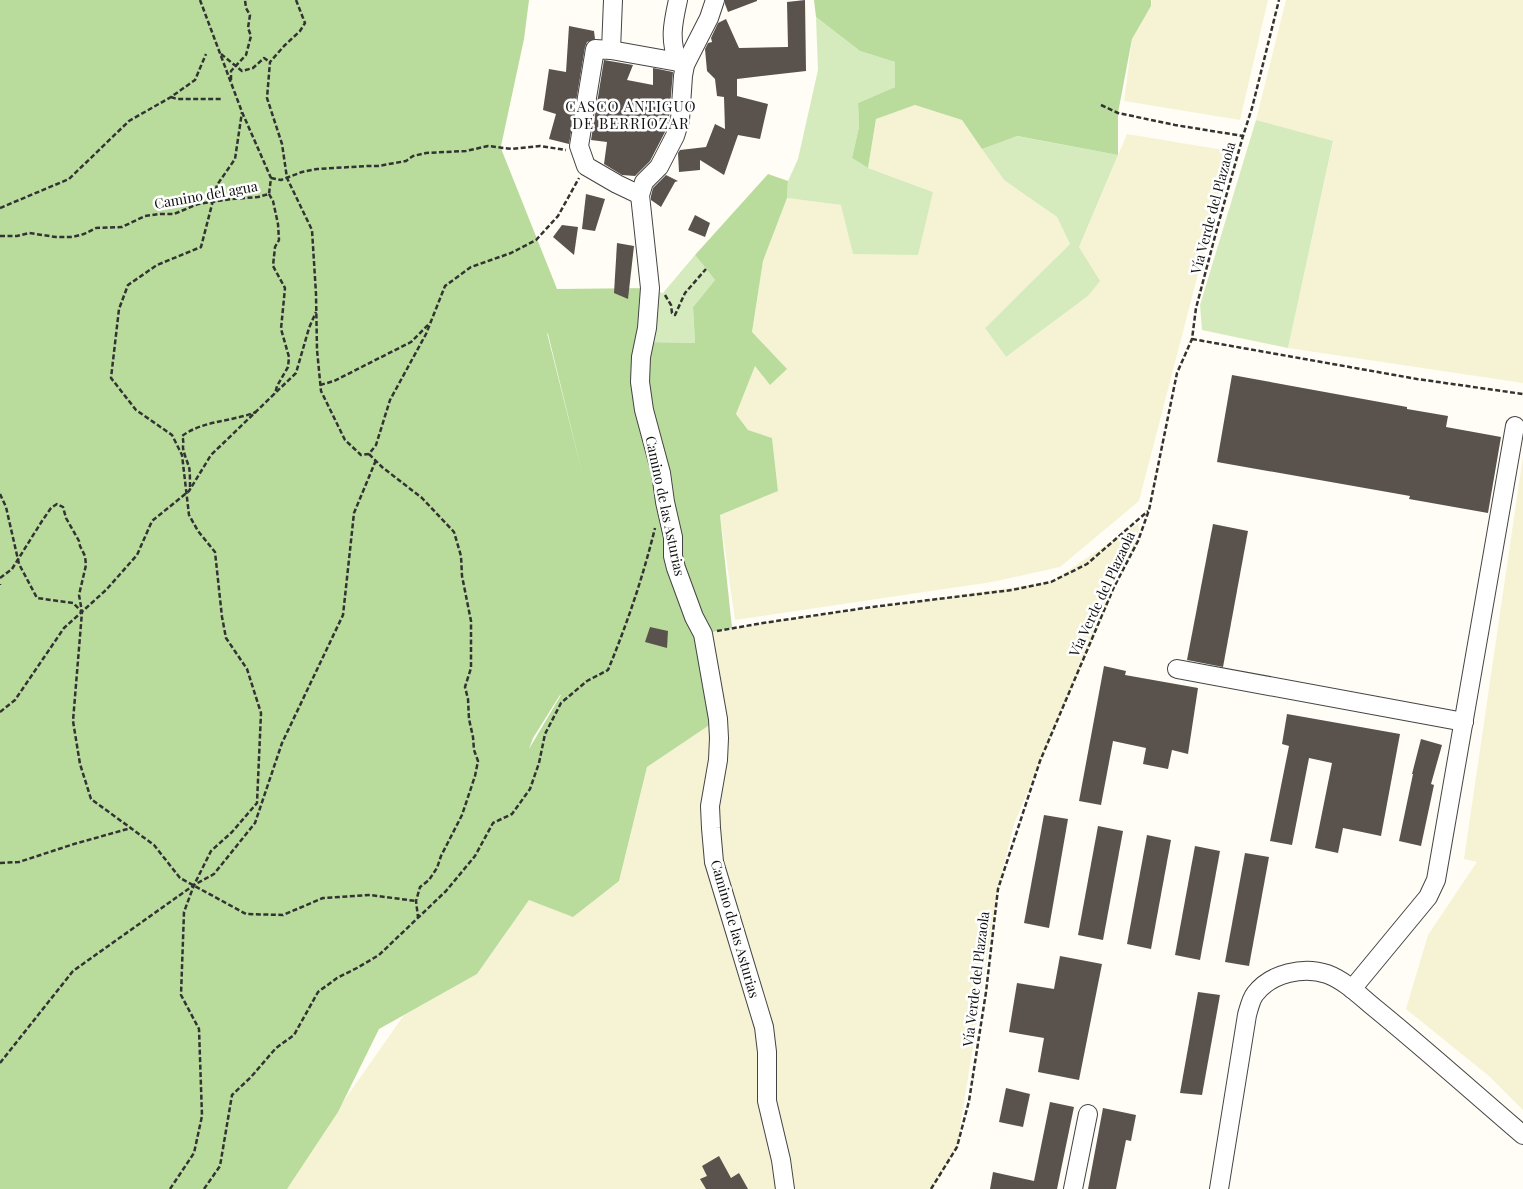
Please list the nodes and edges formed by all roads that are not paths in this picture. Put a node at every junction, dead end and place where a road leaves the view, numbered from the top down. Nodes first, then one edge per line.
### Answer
1 (614, 0) edge
2 (678, 0) edge
3 (716, 0) edge
4 (611, 50) junction
5 (682, 64) junction
6 (640, 195) junction
7 (1515, 426) dead end
8 (1177, 669) dead end
9 (1464, 722) junction
10 (1352, 990) junction
11 (1088, 1114) dead end
12 (1523, 1135) edge
13 (785, 1189) edge
14 (1073, 1189) edge
15 (1219, 1189) edge

1 - 4 street
2 - 5 street
3 - 5 street
4 - 5 street
4 - 6 street
5 - 6 street
6 - 13 street, Camino de las Asturias
7 - 9 street
8 - 9 street
9 - 10 street
10 - 12 street
10 - 15 street
11 - 14 street

